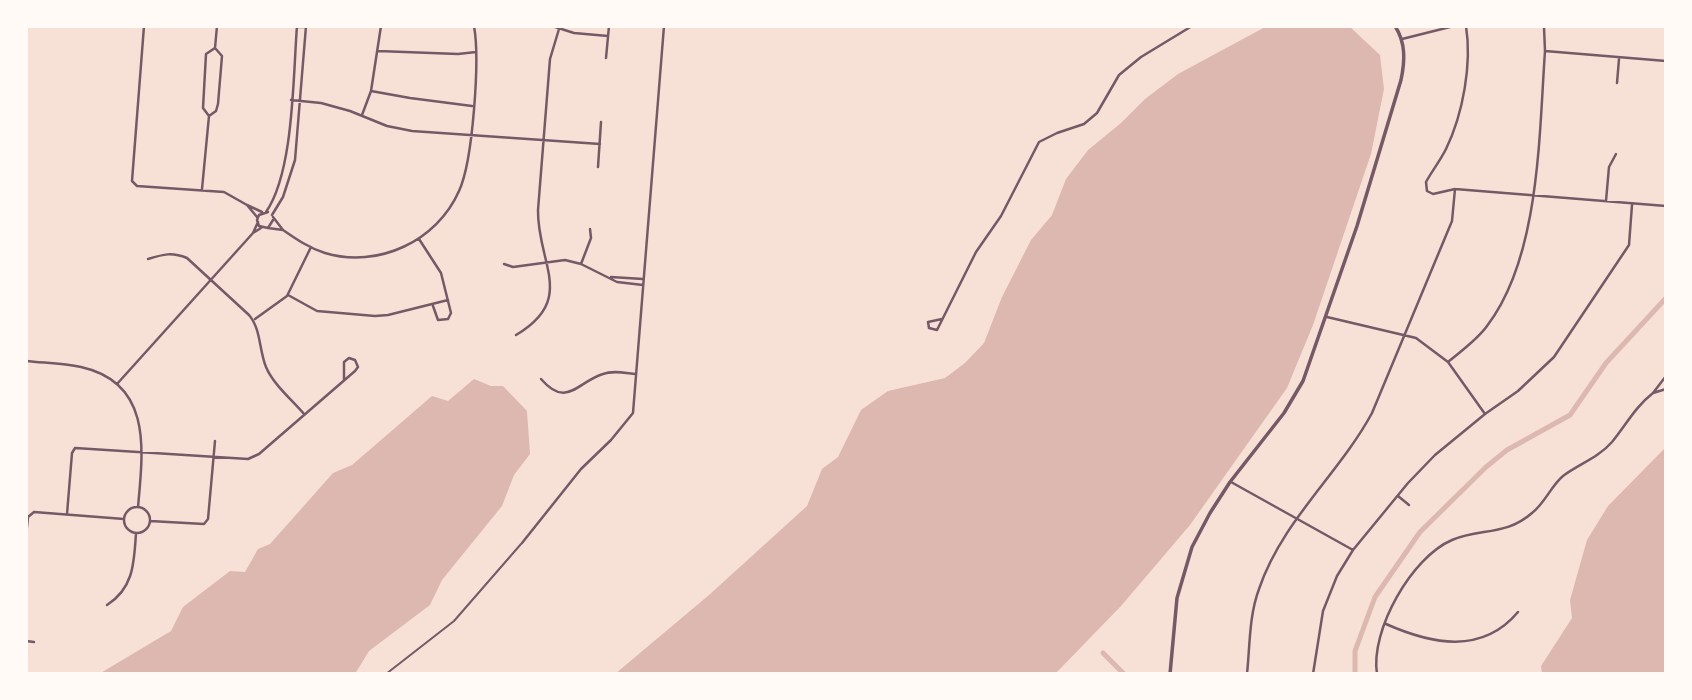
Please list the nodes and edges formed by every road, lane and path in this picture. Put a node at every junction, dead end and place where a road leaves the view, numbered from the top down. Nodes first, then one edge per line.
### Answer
1 (144, 26) edge
2 (217, 26) edge
3 (332, 26) edge
4 (381, 26) edge
5 (474, 26) edge
6 (551, 26) edge
7 (609, 26) edge
8 (664, 26) edge
9 (1192, 26) edge
10 (1395, 26) edge
11 (1454, 26) edge
12 (1466, 26) edge
13 (1541, 26) edge
14 (297, 27) edge
15 (306, 27) edge
16 (559, 29) junction
17 (608, 36) junction
18 (1402, 39) junction
19 (215, 48) junction
20 (378, 51) junction
21 (1545, 51) junction
22 (476, 52) junction
23 (606, 58) dead end
24 (1619, 58) junction
25 (1666, 61) edge
26 (1617, 83) dead end
27 (372, 91) junction
28 (291, 100) junction
29 (300, 101) junction
30 (472, 106) junction
31 (209, 116) junction
32 (362, 116) junction
33 (601, 122) dead end
34 (470, 134) junction
35 (544, 139) junction
36 (600, 144) junction
37 (1616, 154) dead end
38 (598, 166) dead end
39 (1455, 190) junction
40 (202, 191) junction
41 (1534, 196) junction
42 (1606, 201) junction
43 (247, 205) junction
44 (1632, 205) junction
45 (1666, 206) edge
46 (264, 212) junction
47 (272, 215) junction
48 (258, 220) junction
49 (273, 220) junction
50 (263, 228) junction
51 (268, 228) junction
52 (590, 229) dead end
53 (283, 230) junction
54 (253, 233) junction
55 (419, 239) junction
56 (311, 247) junction
57 (148, 259) dead end
58 (546, 261) junction
59 (504, 264) dead end
60 (582, 264) junction
61 (611, 277) junction
62 (643, 279) junction
63 (211, 281) junction
64 (643, 285) junction
65 (288, 295) junction
66 (447, 300) junction
67 (433, 305) junction
68 (1327, 317) junction
69 (942, 319) dead end
70 (254, 320) junction
71 (516, 335) dead end
72 (1406, 335) junction
73 (26, 361) edge
74 (1448, 362) junction
75 (636, 374) junction
76 (1666, 376) edge
77 (541, 379) dead end
78 (344, 380) junction
79 (116, 385) junction
80 (1666, 390) edge
81 (1653, 393) junction
82 (304, 414) junction
83 (1485, 414) junction
84 (215, 441) dead end
85 (142, 452) junction
86 (213, 458) junction
87 (1230, 482) junction
88 (1398, 496) junction
89 (1409, 505) dead end
90 (138, 507) junction
91 (67, 514) junction
92 (124, 519) junction
93 (1296, 519) junction
94 (150, 521) junction
95 (136, 533) junction
96 (26, 536) edge
97 (522, 543) joint
98 (1353, 551) junction
99 (107, 605) dead end
100 (1518, 612) dead end
101 (1386, 624) junction
102 (26, 641) edge
103 (34, 642) dead end
104 (386, 674) edge
105 (1170, 674) edge
106 (1247, 674) edge
107 (1313, 674) edge
108 (1377, 674) edge

1 - 40 street
2 - 19 street
3 - 15 street
4 - 20 street
5 - 22 street
6 - 16 street
7 - 17 street
8 - 62 street
9 - 69 street
10 - 18 street
11 - 18 street
12 - 39 street
13 - 21 street
14 - 15 street
14 - 28 street
15 - 29 street
16 - 17 street
16 - 35 street
17 - 23 street
18 - 68 street
19 - 31 street
19 - 31 street
20 - 22 street
20 - 27 street
21 - 24 street
21 - 41 street
22 - 30 street
24 - 25 street
24 - 26 street
27 - 30 street
27 - 32 street
28 - 29 street
28 - 46 street
29 - 32 street
29 - 47 street
30 - 34 street
31 - 40 street
32 - 34 street
33 - 36 street
34 - 35 street
34 - 55 street
35 - 36 street
35 - 58 street
36 - 38 street
37 - 42 street
39 - 41 street
39 - 72 street
40 - 43 street
41 - 42 street
41 - 74 street
42 - 44 street
43 - 46 street
43 - 48 street
44 - 45 street
44 - 83 street
46 - 47 street
46 - 48 street
47 - 49 street
48 - 50 street
48 - 54 street
49 - 51 street
49 - 53 street
50 - 51 street
50 - 54 street
51 - 53 street
52 - 60 street
53 - 56 street
54 - 63 street
55 - 56 street
55 - 66 street
56 - 65 street
57 - 63 street
58 - 59 street
58 - 60 street
58 - 71 street
60 - 61 street
61 - 62 street
61 - 64 street
62 - 64 street
63 - 70 street
63 - 79 street
64 - 75 street
65 - 67 street
65 - 70 street
66 - 67 street
66 - 67 street
68 - 72 street
68 - 87 street
70 - 82 street
72 - 74 street
72 - 93 street
73 - 79 street
74 - 83 street
75 - 77 street
75 - 97 street
76 - 81 street
78 - 78 street
78 - 82 street
79 - 85 street
80 - 81 street
81 - 101 street
82 - 86 street
83 - 88 street
84 - 86 street
85 - 86 street
85 - 90 street
85 - 91 street
86 - 94 street
87 - 93 street
87 - 105 street
88 - 89 street
88 - 98 street
90 - 92 street
90 - 94 street
91 - 92 street
91 - 96 street
92 - 95 street
93 - 98 street
93 - 106 street
94 - 95 street
95 - 99 street
97 - 104 lane
98 - 107 street
100 - 101 street
101 - 108 street
102 - 103 street

